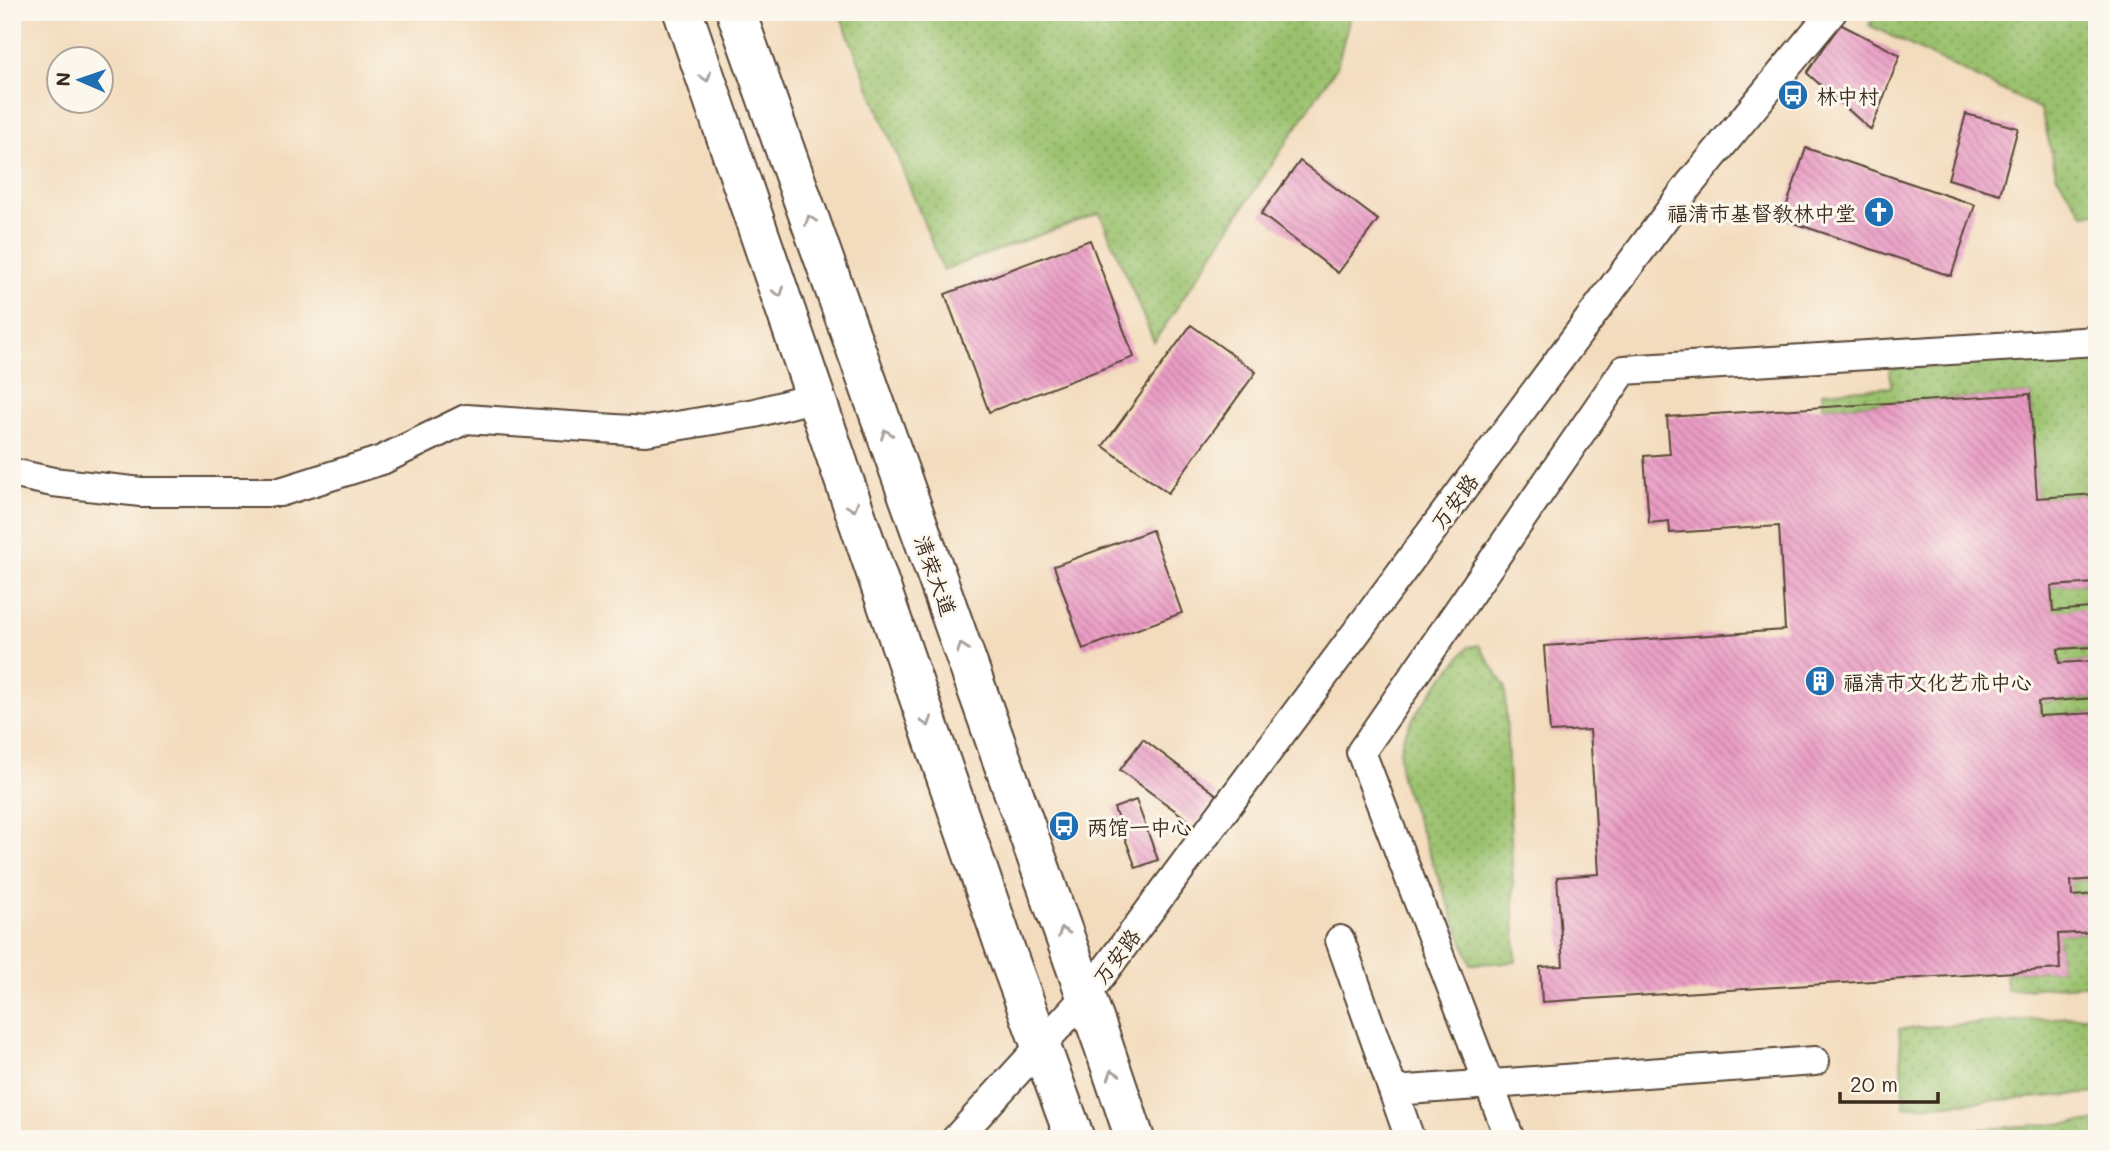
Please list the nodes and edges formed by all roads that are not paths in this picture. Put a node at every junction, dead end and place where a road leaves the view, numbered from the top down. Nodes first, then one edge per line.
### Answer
1 (683, 12) edge
2 (736, 12) edge
3 (1832, 12) edge
4 (2097, 341) edge
5 (816, 397) junction
6 (12, 473) edge
7 (1340, 940) dead end
8 (1086, 996) junction
9 (1041, 1044) junction
10 (1815, 1061) dead end
11 (1489, 1084) junction
12 (1394, 1091) junction
13 (956, 1139) edge
14 (1075, 1139) edge
15 (1135, 1139) edge
16 (1410, 1139) edge
17 (1510, 1139) edge

1 -> 5 main road
8 -> 2 main road, 清荣大道
3 - 8 street, 万安路
4 - 11 street
5 - 6 street
5 -> 9 main road
7 - 12 street
8 - 9 street, 万安路
15 -> 8 main road, 清荣大道
9 - 13 street, 万安路
9 - 14 main road
10 - 11 street
11 - 12 street
11 - 17 street
12 - 16 street

